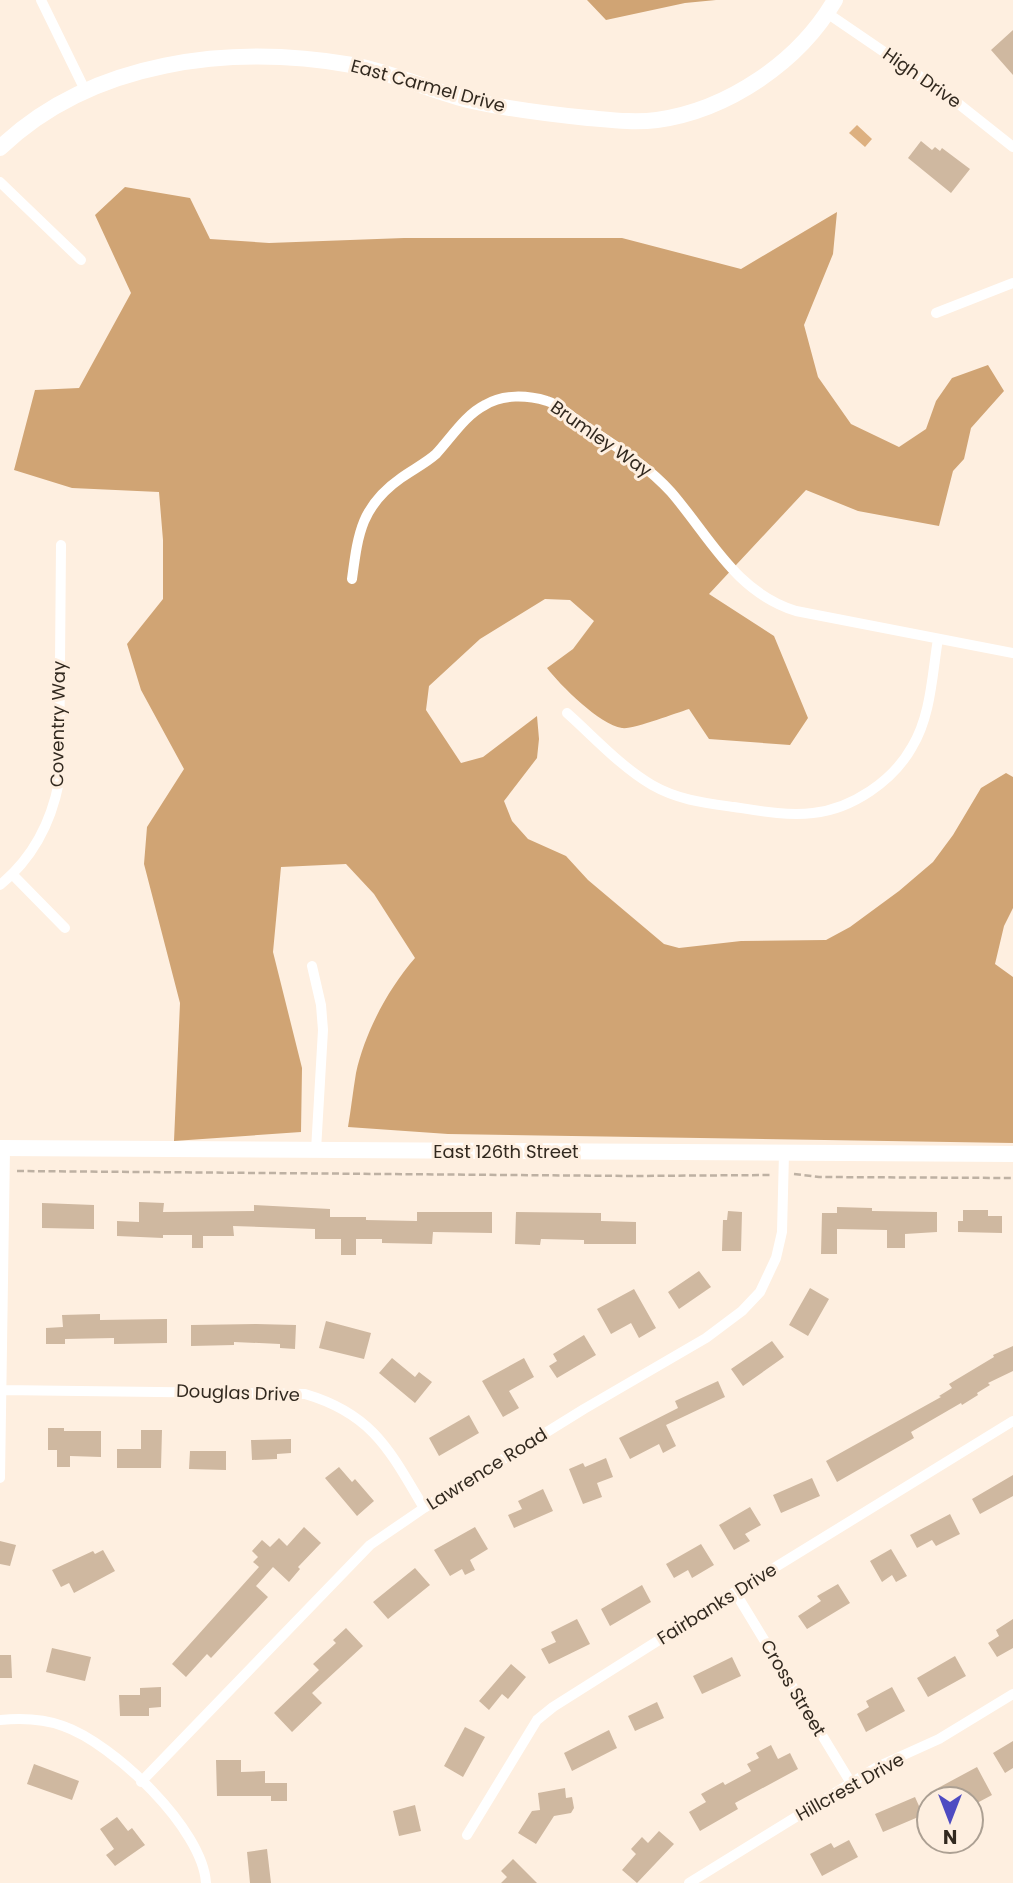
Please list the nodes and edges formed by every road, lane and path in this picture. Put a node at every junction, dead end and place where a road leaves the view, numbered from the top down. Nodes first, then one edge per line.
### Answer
1 (41, 0) edge
2 (831, 7) edge
3 (86, 92) junction
4 (1013, 147) edge
5 (0, 148) edge
6 (0, 182) edge
7 (81, 260) dead end
8 (1013, 283) edge
9 (936, 313) dead end
10 (61, 544) dead end
11 (352, 579) dead end
12 (938, 639) junction
13 (1013, 653) edge
14 (567, 713) dead end
15 (12, 874) junction
16 (0, 885) edge
17 (65, 929) dead end
18 (312, 966) dead end
19 (2, 1148) edge
20 (316, 1150) junction
21 (784, 1153) junction
22 (1013, 1154) edge
23 (5, 1171) junction
24 (784, 1174) junction
25 (1013, 1178) edge
26 (1, 1390) edge
27 (1013, 1422) edge
28 (0, 1478) edge
29 (424, 1508) junction
30 (735, 1592) junction
31 (1013, 1694) edge
32 (0, 1720) edge
33 (141, 1782) junction
34 (851, 1783) junction
35 (467, 1835) dead end
36 (206, 1883) edge
37 (689, 1883) edge

1 - 3 street
2 - 3 street, East Carmel Drive
2 - 4 street, High Drive
3 - 5 street, East Carmel Drive
6 - 7 street
8 - 9 street
10 - 15 street, Coventry Way
11 - 12 street, Brumley Way
12 - 13 street, Brumley Way
12 - 14 street
15 - 16 street, Coventry Way
15 - 17 street
18 - 20 street
19 - 20 street, East 126th Street
19 - 23 street
20 - 21 street, East 126th Street
21 - 22 street, East 126th Street
21 - 24 street, Lawrence Road
23 - 24 path
23 - 26 street
24 - 25 path
24 - 29 street, Lawrence Road
26 - 28 street
26 - 29 street, Douglas Drive
27 - 30 street, Fairbanks Drive
29 - 33 street, Lawrence Road
30 - 34 street, Cross Street
30 - 35 street, Fairbanks Drive
31 - 34 street, Hillcrest Drive
32 - 33 street
33 - 36 street
34 - 37 street, Hillcrest Drive

